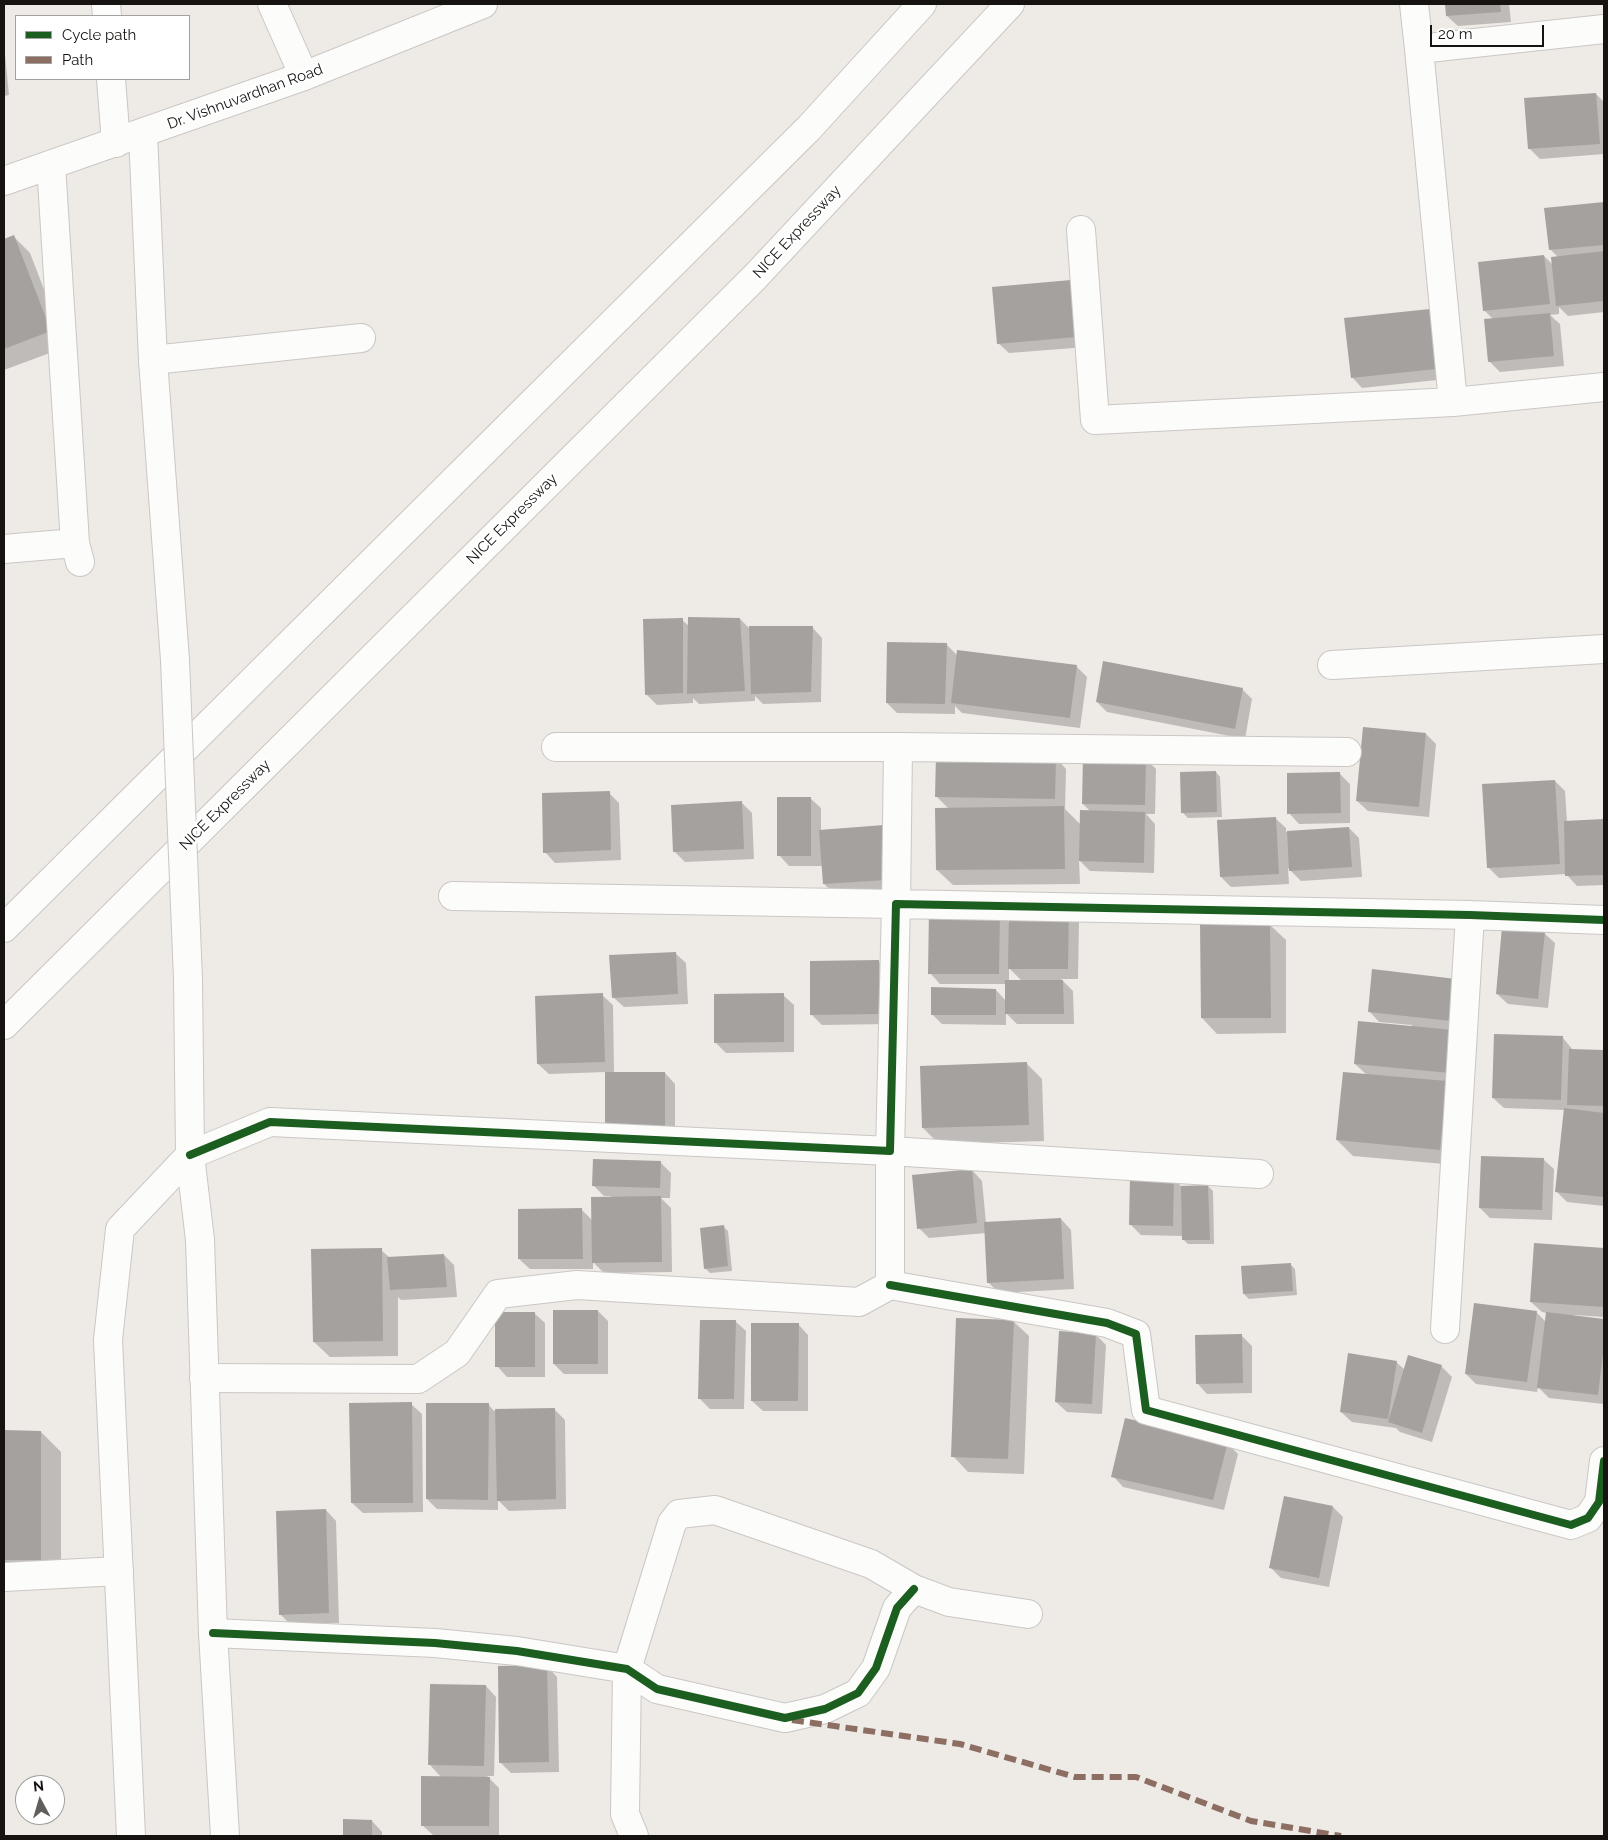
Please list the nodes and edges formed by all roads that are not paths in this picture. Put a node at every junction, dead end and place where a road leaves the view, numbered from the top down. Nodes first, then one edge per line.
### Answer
1 (272, 4) edge
2 (482, 4) edge
3 (922, 4) edge
4 (1010, 4) edge
5 (1414, 4) edge
6 (1604, 29) edge
7 (1419, 49) junction
8 (304, 76) junction
9 (112, 80) edge
10 (143, 134) junction
11 (116, 143) junction
12 (51, 165) junction
13 (4, 181) edge
14 (1080, 230) dead end
15 (361, 338) dead end
16 (153, 360) junction
17 (1604, 387) edge
18 (1453, 402) junction
19 (4, 549) edge
20 (1604, 649) edge
21 (1332, 665) dead end
22 (556, 747) dead end
23 (898, 747) junction
24 (1346, 752) dead end
25 (453, 896) dead end
26 (896, 904) junction
27 (1470, 915) junction
28 (1604, 920) edge
29 (4, 928) edge
30 (4, 1025) edge
31 (890, 1151) junction
32 (190, 1155) junction
33 (1259, 1174) dead end
34 (890, 1285) junction
35 (1445, 1329) dead end
36 (204, 1378) junction
37 (1604, 1462) edge
38 (119, 1571) junction
39 (4, 1577) edge
40 (914, 1589) junction
41 (1028, 1614) dead end
42 (213, 1634) junction
43 (627, 1669) junction
44 (131, 1836) edge
45 (225, 1836) edge
46 (634, 1836) edge

1 - 8 main road
2 - 8 main road, Dr. Vishnuvardhan Road
3 - 29 main road
4 - 30 main road, NICE Expressway
5 - 7 main road
6 - 7 main road
7 - 18 main road
8 - 10 main road, Dr. Vishnuvardhan Road
9 - 11 main road
10 - 11 main road, Dr. Vishnuvardhan Road
10 - 16 main road
11 - 12 main road, Dr. Vishnuvardhan Road
12 - 13 main road, Dr. Vishnuvardhan Road
12 - 19 main road
14 - 18 main road
15 - 16 main road
16 - 32 main road, bridge
17 - 18 main road
20 - 21 main road
22 - 23 main road
23 - 24 main road
23 - 26 main road
25 - 26 main road
26 - 27 main road
26 - 31 main road
27 - 28 main road
27 - 35 main road
31 - 32 main road
31 - 33 main road
31 - 34 main road
32 - 36 main road
32 - 38 main road
34 - 36 main road
34 - 37 main road
36 - 42 main road
38 - 39 main road
38 - 44 main road
40 - 41 main road
40 - 43 main road
40 - 43 main road
42 - 43 main road
42 - 45 main road
43 - 46 main road

